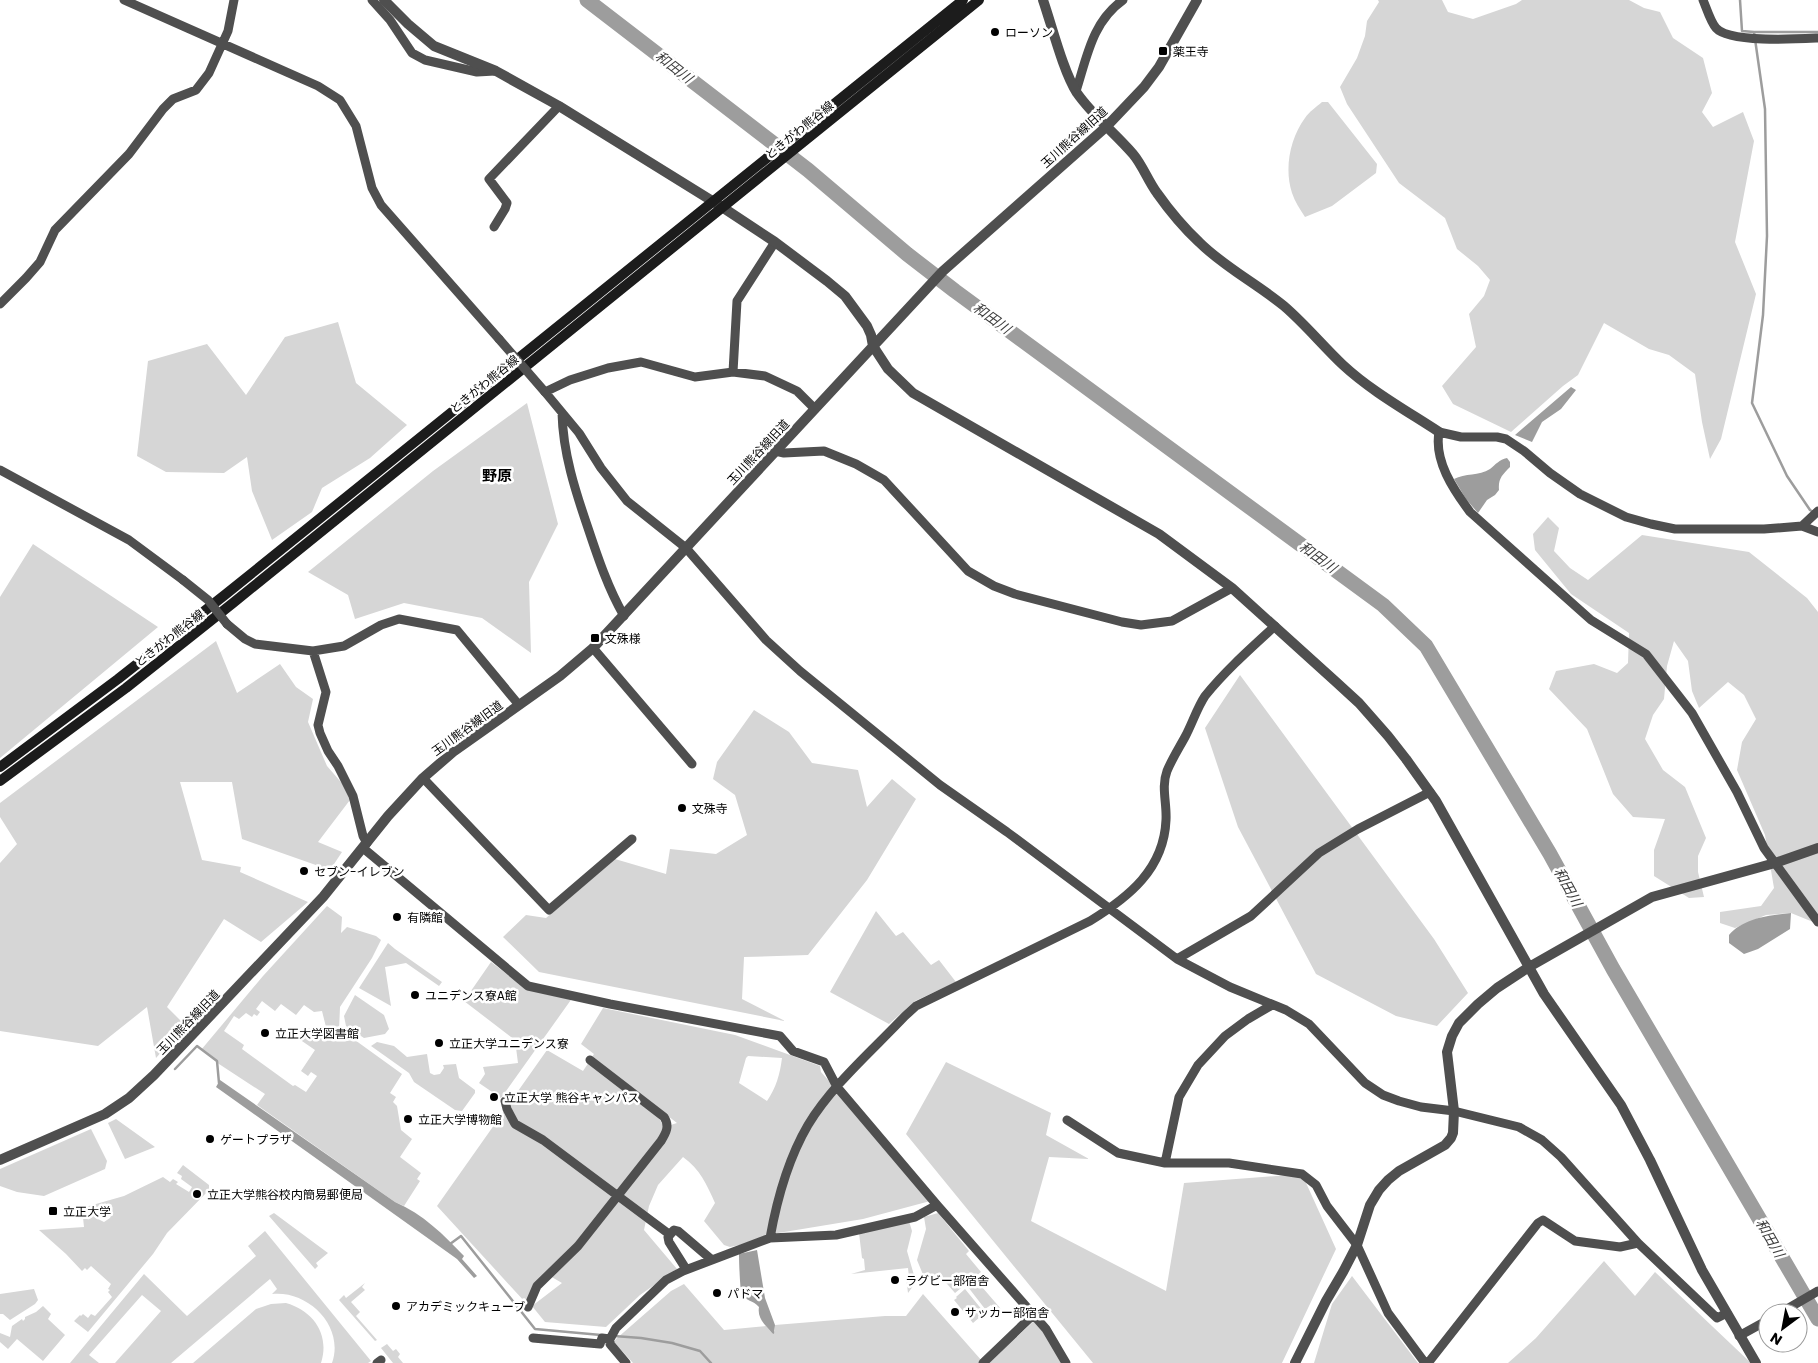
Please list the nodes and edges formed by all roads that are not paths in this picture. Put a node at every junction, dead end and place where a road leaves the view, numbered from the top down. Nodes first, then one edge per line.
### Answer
1 (124, 0) edge
2 (234, 0) edge
3 (372, 0) edge
4 (384, 0) edge
5 (963, 0) edge
6 (979, 0) edge
7 (1043, 0) edge
8 (1123, 0) edge
9 (1197, 0) edge
10 (1703, 0) edge
11 (1818, 38) edge
12 (222, 43) junction
13 (496, 71) junction
14 (1076, 91) junction
15 (559, 106) junction
16 (1106, 127) junction
17 (713, 202) junction
18 (722, 207) junction
19 (494, 227) dead end
20 (775, 242) junction
21 (0, 304) edge
22 (873, 346) junction
23 (733, 372) junction
24 (545, 392) junction
25 (815, 409) junction
26 (562, 412) junction
27 (1439, 432) junction
28 (775, 451) junction
29 (0, 470) edge
30 (1818, 511) edge
31 (1802, 526) junction
32 (1818, 532) edge
33 (686, 548) junction
34 (1232, 588) junction
35 (624, 616) junction
36 (1274, 626) junction
37 (593, 648) junction
38 (313, 651) junction
39 (519, 705) junction
40 (692, 764) dead end
41 (0, 767) edge
42 (423, 778) junction
43 (0, 781) edge
44 (1430, 792) junction
45 (632, 839) dead end
46 (365, 845) junction
47 (1818, 848) edge
48 (1775, 863) junction
49 (1109, 909) junction
50 (1818, 922) edge
51 (1177, 959) junction
52 (1529, 967) junction
53 (1272, 1005) junction
54 (590, 1060) dead end
55 (837, 1087) junction
56 (505, 1100) dead end
57 (1454, 1112) junction
58 (1067, 1120) dead end
59 (0, 1160) edge
60 (1165, 1163) junction
61 (618, 1194) junction
62 (937, 1205) junction
63 (669, 1234) junction
64 (770, 1238) junction
65 (1638, 1243) junction
66 (1356, 1245) junction
67 (712, 1260) junction
68 (686, 1269) junction
69 (1818, 1291) edge
70 (1797, 1303) edge
71 (528, 1307) dead end
72 (1727, 1314) junction
73 (1033, 1315) junction
74 (1758, 1326) edge
75 (1740, 1336) junction
76 (533, 1338) dead end
77 (610, 1339) junction
78 (626, 1363) edge
79 (983, 1363) edge
80 (1066, 1363) edge
81 (1295, 1363) edge
82 (1426, 1363) edge
83 (1756, 1363) edge

1 - 12 street
2 - 12 street
3 - 13 street
4 - 13 street
5 - 17 main road, ときがわ熊谷線
6 - 18 main road, ときがわ熊谷線
7 - 14 street
8 - 14 street
9 - 16 street, 玉川熊谷線旧道
10 - 11 street
12 - 21 street
12 - 24 street, bridge
13 - 15 street
14 - 16 street
15 - 17 street
15 - 19 street
16 - 22 street, 玉川熊谷線旧道
16 - 27 street
17 - 18 street
17 - 41 main road, ときがわ熊谷線
18 - 20 street
18 - 43 main road, ときがわ熊谷線
20 - 22 street
20 - 23 street
22 - 25 street, 玉川熊谷線旧道
22 - 34 street
23 - 24 street
23 - 25 street
24 - 26 street
25 - 28 street, 玉川熊谷線旧道
26 - 33 street
26 - 35 street
27 - 31 street
27 - 48 street
28 - 33 street, 玉川熊谷線旧道
28 - 34 street
29 - 38 street, bridge
30 - 31 street
31 - 32 street
33 - 35 street, 玉川熊谷線旧道
33 - 49 street
34 - 36 street
35 - 37 street, 玉川熊谷線旧道
36 - 44 street
36 - 49 street
37 - 39 street, 玉川熊谷線旧道
37 - 40 street
38 - 39 street
38 - 46 street
39 - 42 street, 玉川熊谷線旧道
42 - 45 street
42 - 46 street, 玉川熊谷線旧道
44 - 51 street
44 - 52 street
46 - 55 street
46 - 59 street, 玉川熊谷線旧道
47 - 48 street
48 - 50 street
48 - 52 street
49 - 51 street
49 - 55 street
51 - 53 street
52 - 57 street
52 - 72 street
53 - 57 street
53 - 60 street
54 - 61 street
55 - 62 street
55 - 64 street
56 - 61 street
57 - 65 street
57 - 66 street
58 - 60 street
60 - 66 street
61 - 63 street
61 - 71 street
62 - 64 street
62 - 73 street
63 - 67 street
63 - 68 street
64 - 67 street
65 - 72 street
65 - 82 street
66 - 81 street
66 - 82 street
67 - 68 street
68 - 77 street
69 - 70 street
72 - 75 street
73 - 79 street
73 - 80 street
74 - 75 street
75 - 83 street
76 - 77 street
77 - 78 street

